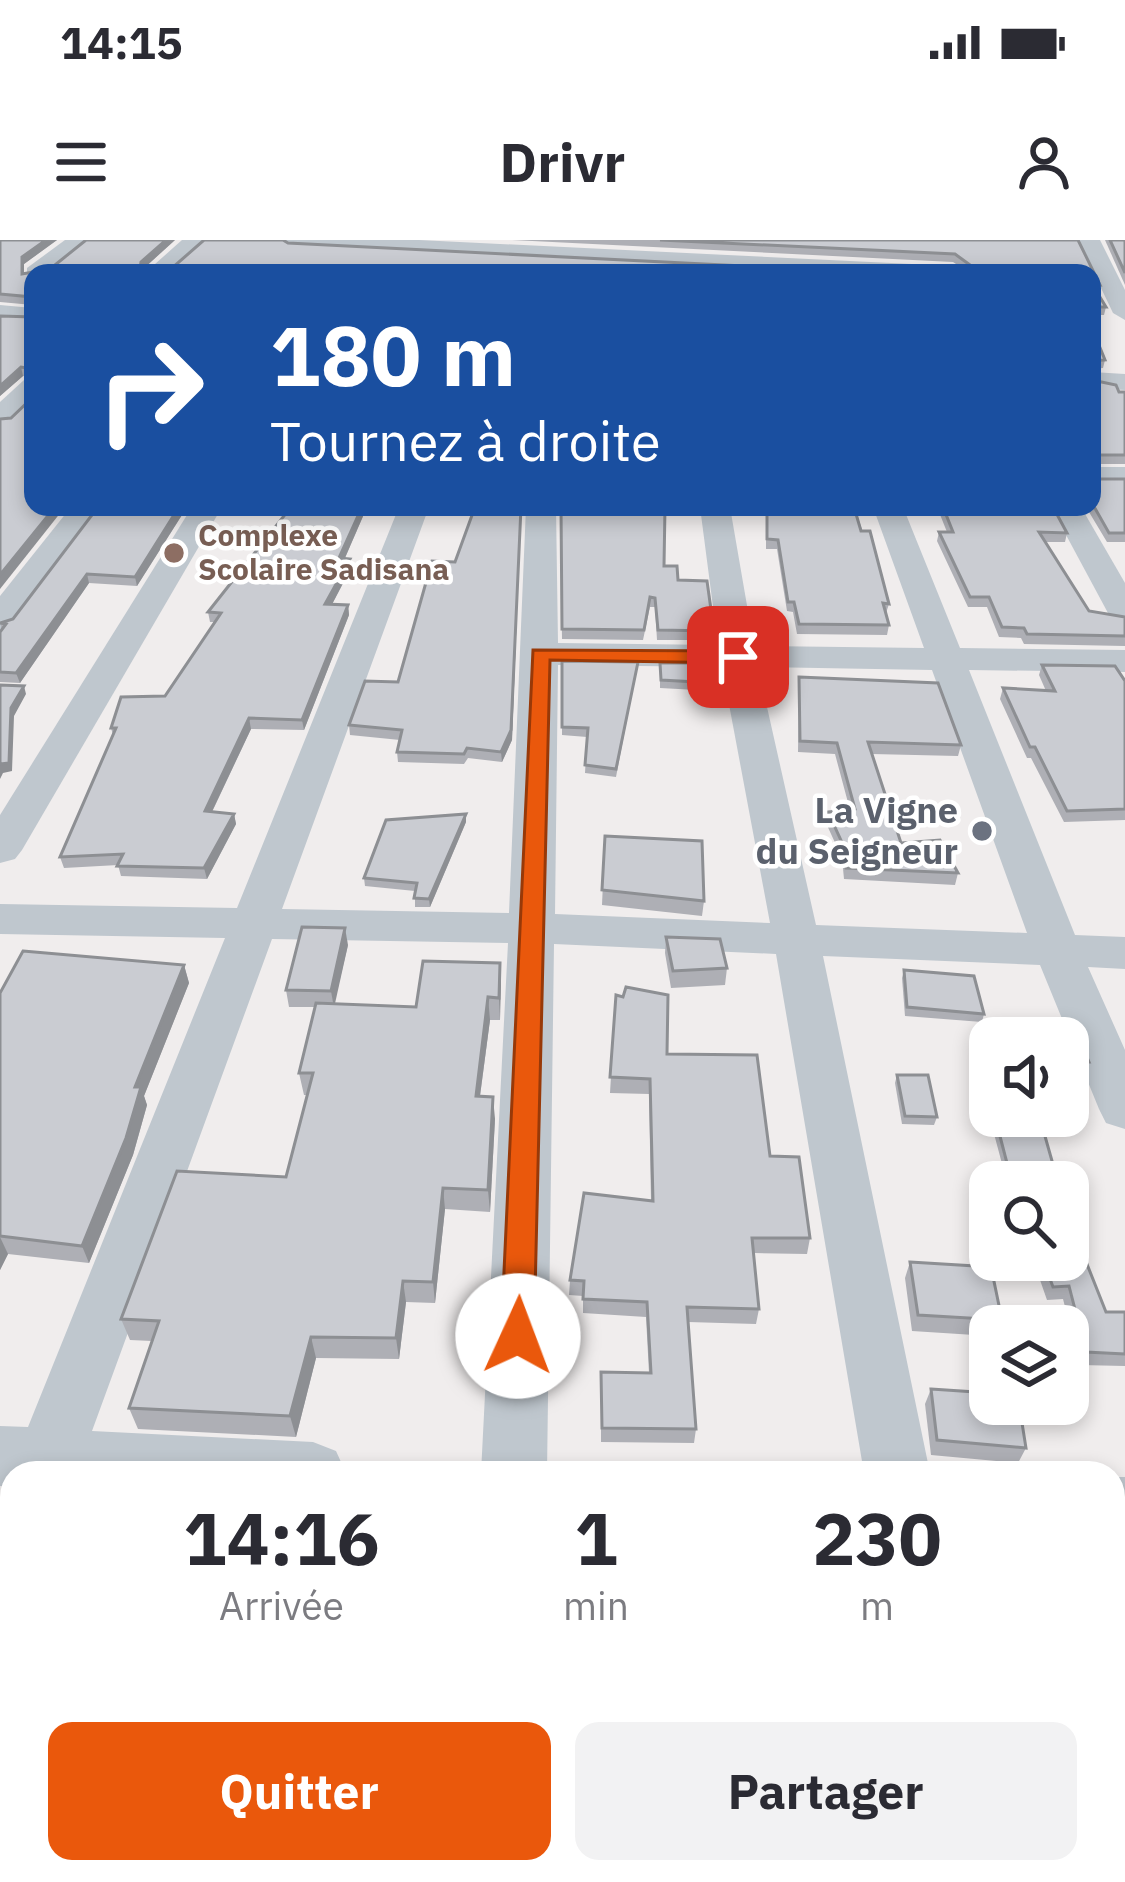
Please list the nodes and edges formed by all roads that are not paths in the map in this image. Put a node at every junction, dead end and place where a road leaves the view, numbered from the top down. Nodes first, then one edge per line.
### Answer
1 (78, 240) edge
2 (195, 240) edge
3 (1090, 240) edge
4 (313, 241) edge
5 (376, 242) edge
6 (291, 252) edge
7 (512, 255) edge
8 (632, 258) edge
9 (47, 264) edge
10 (167, 264) edge
11 (711, 264) edge
12 (24, 282) edge
13 (0, 300) edge
14 (1125, 314) edge
15 (24, 394) edge
16 (0, 417) edge
17 (80, 516) edge
18 (202, 516) edge
19 (410, 516) edge
20 (541, 516) edge
21 (716, 516) edge
22 (891, 516) edge
23 (1071, 516) edge
24 (1125, 614) edge
25 (0, 620) edge
26 (540, 654) junction
27 (738, 657) junction
28 (944, 658) junction
29 (1125, 661) edge
30 (0, 850) edge
31 (0, 919) edge
32 (249, 926) junction
33 (529, 928) junction
34 (796, 938) junction
35 (1057, 950) junction
36 (1125, 953) edge
37 (1125, 1109) edge
38 (32, 1461) edge
39 (514, 1461) edge
40 (895, 1461) edge

1 - 9 street
2 - 10 street
3 - 14 street
4 - 5 street
4 - 6 street
5 - 7 street
7 - 8 street
8 - 11 street
12 - 13 street
15 - 16 street
17 - 25 street
18 - 30 street
19 - 32 street
20 - 26 street
21 - 27 street
22 - 28 street
23 - 24 street
26 - 27 street
26 - 33 street
27 - 28 street
27 - 34 street
28 - 29 street
28 - 35 street
31 - 32 street
32 - 33 street
32 - 38 street
33 - 34 street
33 - 39 street
34 - 35 street
34 - 40 street
35 - 36 street
35 - 37 street

